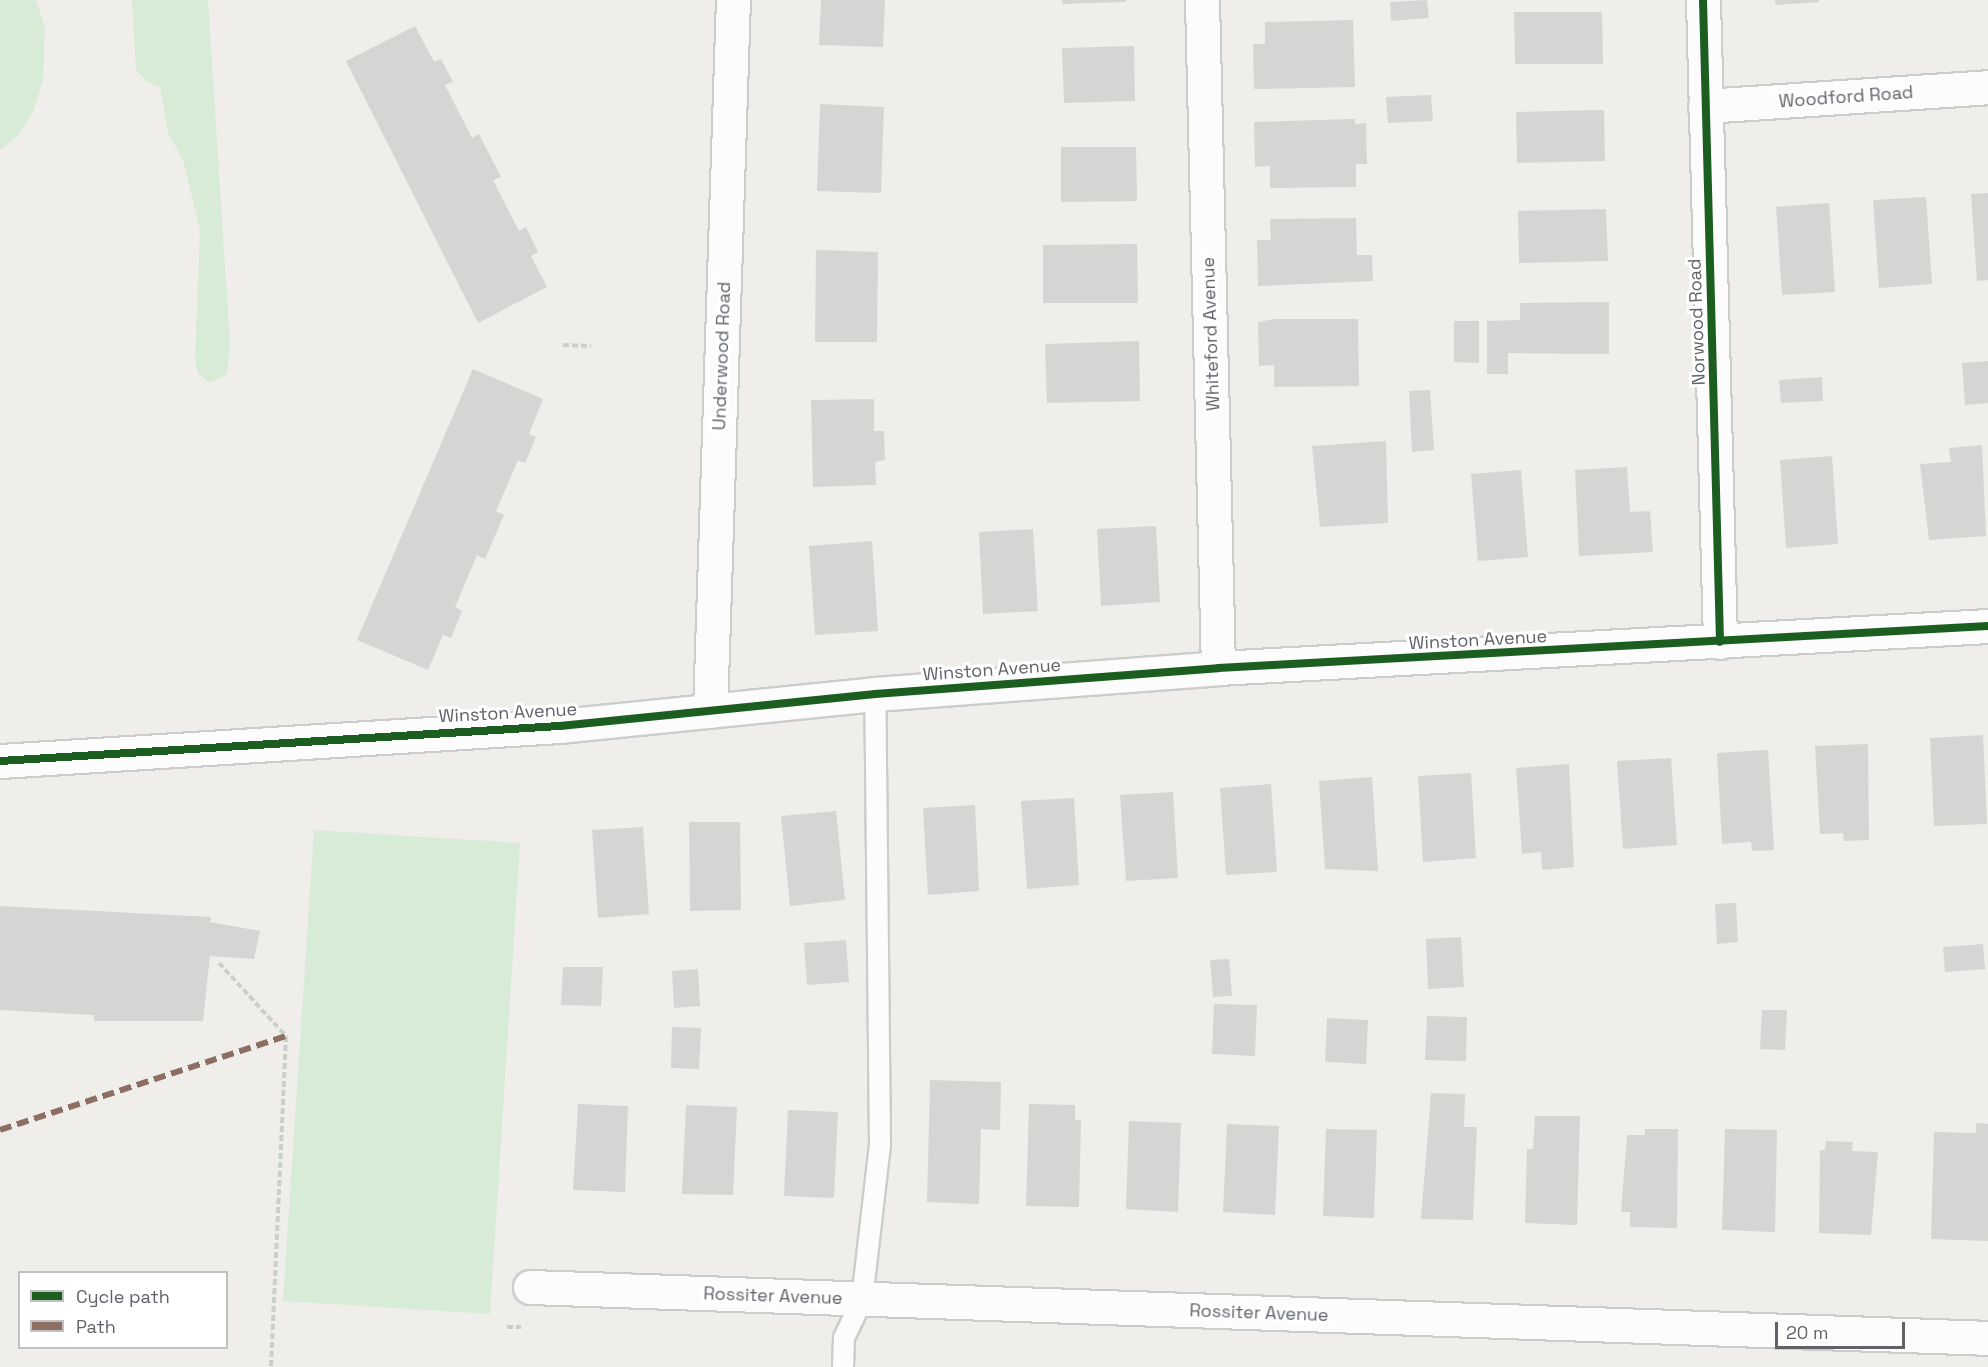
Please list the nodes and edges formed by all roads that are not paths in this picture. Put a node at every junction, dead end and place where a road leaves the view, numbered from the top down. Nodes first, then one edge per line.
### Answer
1 (732, 0) edge
2 (1202, 0) edge
3 (1703, 0) edge
4 (1988, 87) edge
5 (1705, 106) junction
6 (1988, 626) edge
7 (1720, 642) junction
8 (1218, 668) junction
9 (875, 694) junction
10 (710, 711) junction
11 (0, 761) edge
12 (530, 1287) dead end
13 (862, 1300) junction
14 (1988, 1338) edge
15 (843, 1367) edge

1 - 10 street, Underwood Road
2 - 8 street, Whiteford Avenue
3 - 5 street, Norwood Road
4 - 5 street, Woodford Road
5 - 7 street, Norwood Road
6 - 7 street, Winston Avenue
7 - 8 street, Winston Avenue
8 - 9 street, Winston Avenue
9 - 10 street, Winston Avenue
9 - 13 lane
10 - 11 street, Winston Avenue
12 - 13 street, Rossiter Avenue
13 - 14 street, Rossiter Avenue
13 - 15 lane

